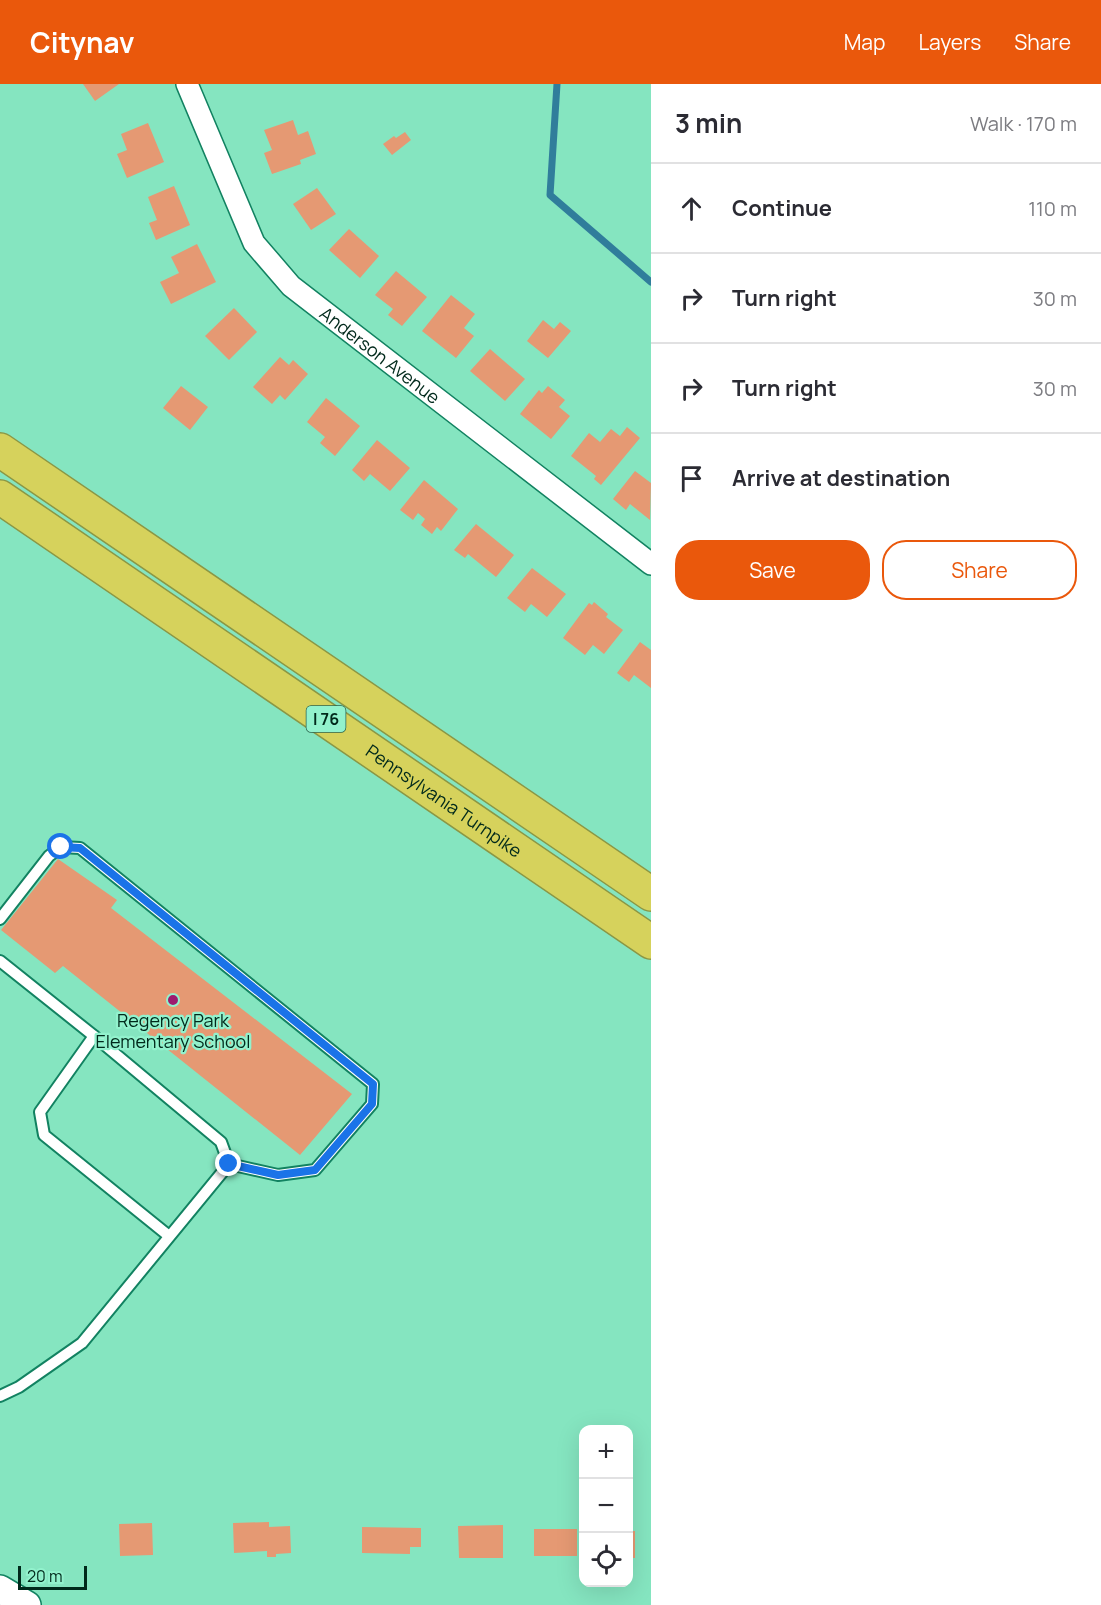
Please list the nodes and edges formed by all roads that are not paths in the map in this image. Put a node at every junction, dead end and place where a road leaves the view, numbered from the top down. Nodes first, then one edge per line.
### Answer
1 (186, 84) edge
2 (0, 450) edge
3 (0, 497) edge
4 (651, 564) edge
5 (651, 894) edge
6 (0, 919) edge
7 (651, 942) edge
8 (0, 961) edge
9 (94, 1036) junction
10 (229, 1164) junction
11 (169, 1236) junction
12 (0, 1396) edge
13 (0, 1589) edge
14 (27, 1605) edge

1 - 4 street, Anderson Avenue
2 - 5 highway, I 76
3 - 7 highway, Pennsylvania Turnpike / I 76
6 - 10 lane
8 - 9 lane
9 - 10 lane
9 - 11 lane
10 - 11 lane
11 - 12 lane
13 - 14 street

